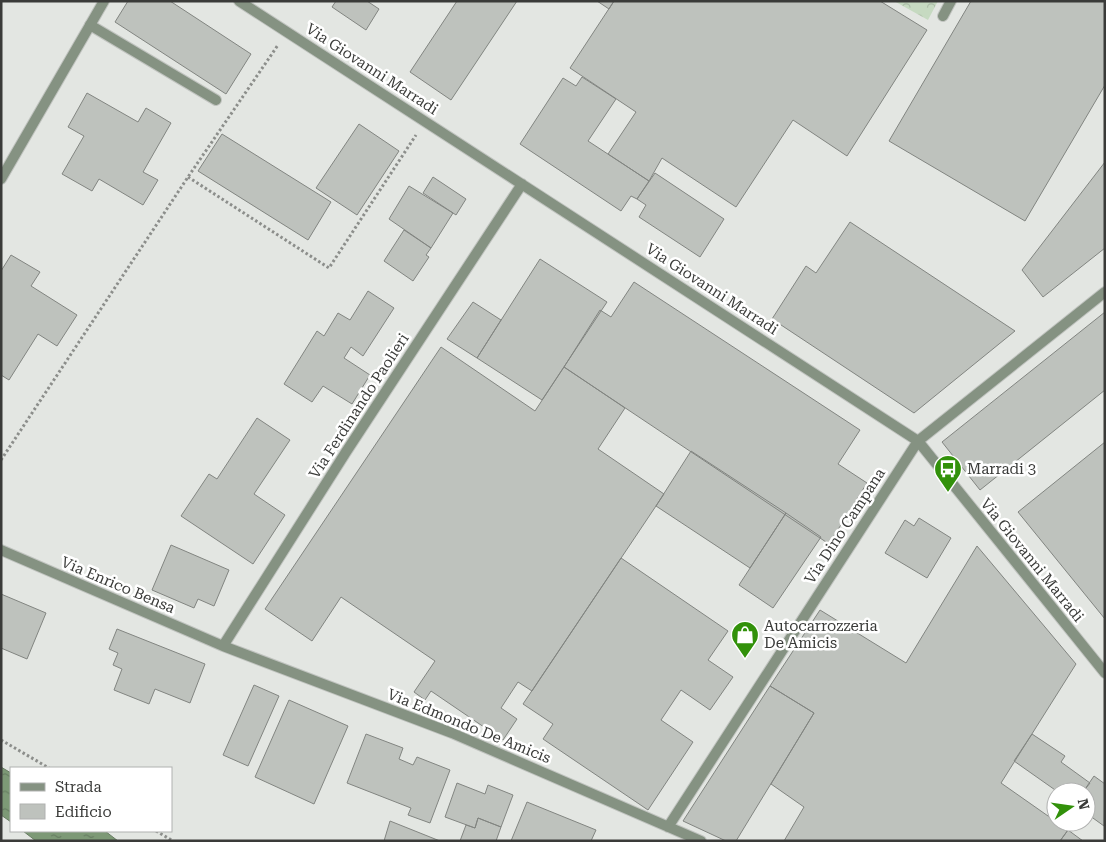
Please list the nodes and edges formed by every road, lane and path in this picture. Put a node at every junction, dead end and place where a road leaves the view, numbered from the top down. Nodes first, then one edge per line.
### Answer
1 (104, 1) edge
2 (238, 1) edge
3 (951, 1) edge
4 (943, 16) dead end
5 (90, 25) junction
6 (287, 32) junction
7 (216, 100) dead end
8 (425, 121) junction
9 (3, 172) edge
10 (188, 177) junction
11 (522, 184) junction
12 (1105, 292) edge
13 (918, 441) junction
14 (1, 460) edge
15 (1, 550) edge
16 (223, 646) junction
17 (1105, 673) edge
18 (1, 740) edge
19 (47, 767) edge
20 (668, 827) junction
21 (158, 832) edge
22 (173, 841) edge
23 (701, 841) edge

1 - 5 street
2 - 6 street, Via Giovanni Marradi
3 - 4 street
5 - 7 street
5 - 9 street
6 - 8 street, Via Giovanni Marradi
6 - 10 path
8 - 10 path
8 - 11 street, Via Giovanni Marradi
10 - 14 path
11 - 13 street, Via Giovanni Marradi
11 - 16 street, Via Ferdinando Paolieri
12 - 13 street, Via Dino Campana
13 - 17 street, Via Giovanni Marradi
13 - 20 street, Via Dino Campana
15 - 16 street, Via Enrico Bensa
16 - 20 street, Via Edmondo De Amicis
18 - 19 path
20 - 23 street, Via Edmondo De Amicis
21 - 22 path

